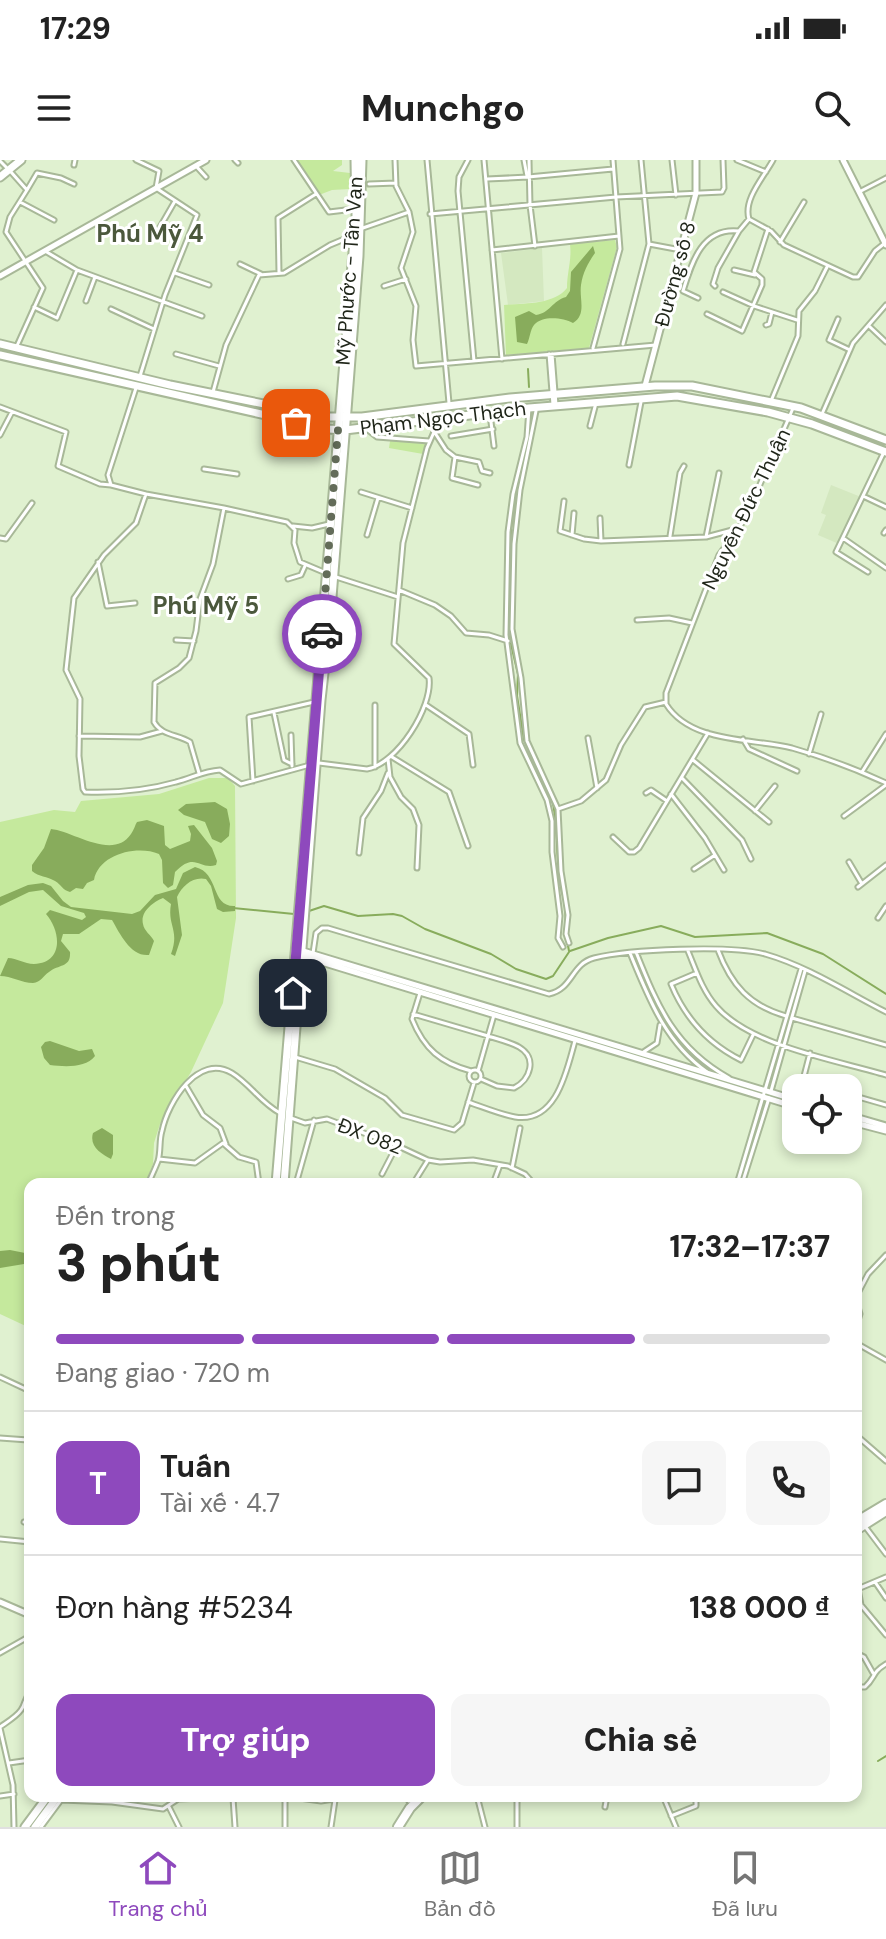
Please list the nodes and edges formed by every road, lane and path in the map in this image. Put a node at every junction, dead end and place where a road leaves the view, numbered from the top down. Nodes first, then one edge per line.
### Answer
1 (15, 160) edge
2 (21, 160) edge
3 (136, 160) edge
4 (206, 160) edge
5 (294, 160) edge
6 (355, 160) edge
7 (362, 160) edge
8 (395, 160) edge
9 (429, 160) edge
10 (468, 160) edge
11 (484, 160) edge
12 (527, 160) edge
13 (613, 160) edge
14 (641, 160) edge
15 (672, 160) edge
16 (696, 160) edge
17 (723, 160) edge
18 (737, 160) edge
19 (773, 160) edge
20 (845, 161) edge
21 (196, 166) junction
22 (3, 169) edge
23 (613, 169) junction
24 (766, 172) junction
25 (206, 177) dead end
26 (528, 177) junction
27 (886, 178) edge
28 (487, 179) junction
29 (396, 183) junction
30 (74, 184) dead end
31 (369, 184) dead end
32 (156, 188) junction
33 (27, 190) junction
34 (696, 193) junction
35 (858, 193) junction
36 (316, 194) junction
37 (676, 195) junction
38 (616, 197) junction
39 (644, 197) junction
40 (175, 201) junction
41 (20, 202) junction
42 (804, 202) dead end
43 (530, 205) junction
44 (489, 208) junction
45 (356, 209) junction
46 (460, 211) junction
47 (409, 212) junction
48 (430, 214) junction
49 (749, 219) junction
50 (54, 220) dead end
51 (768, 229) junction
52 (739, 231) junction
53 (357, 232) junction
54 (156, 234) dead end
55 (619, 236) junction
56 (780, 242) junction
57 (649, 244) junction
58 (885, 244) edge
59 (535, 246) junction
60 (492, 250) junction
61 (681, 250) junction
62 (45, 251) junction
63 (27, 262) junction
64 (240, 264) dead end
65 (828, 267) junction
66 (77, 270) junction
67 (734, 270) dead end
68 (175, 273) junction
69 (261, 274) junction
70 (279, 274) junction
71 (755, 275) junction
72 (0, 276) edge
73 (95, 277) junction
74 (406, 279) junction
75 (209, 285) dead end
76 (384, 286) dead end
77 (715, 286) dead end
78 (723, 292) dead end
79 (698, 298) dead end
80 (86, 301) dead end
81 (162, 303) junction
82 (886, 305) edge
83 (754, 306) junction
84 (34, 307) junction
85 (111, 309) dead end
86 (772, 312) junction
87 (707, 314) dead end
88 (202, 316) dead end
89 (838, 319) dead end
90 (797, 320) junction
91 (766, 325) dead end
92 (869, 326) junction
93 (154, 329) junction
94 (886, 342) edge
95 (0, 344) edge
96 (656, 345) junction
97 (622, 346) junction
98 (16, 348) junction
99 (592, 350) junction
100 (850, 350) junction
101 (176, 354) dead end
102 (550, 354) junction
103 (0, 355) edge
104 (14, 358) junction
105 (502, 359) junction
106 (474, 362) junction
107 (445, 363) junction
108 (219, 366) junction
109 (139, 378) junction
110 (645, 386) junction
111 (136, 388) junction
112 (213, 394) junction
113 (554, 394) junction
114 (642, 397) junction
115 (771, 401) junction
116 (596, 402) junction
117 (555, 405) junction
118 (449, 406) junction
119 (794, 406) junction
120 (0, 407) edge
121 (277, 408) junction
122 (533, 408) junction
123 (12, 412) junction
124 (490, 413) junction
125 (822, 415) junction
126 (447, 417) junction
127 (342, 418) junction
128 (790, 418) junction
129 (276, 419) junction
130 (590, 426) dead end
131 (365, 428) junction
132 (493, 429) junction
133 (342, 430) junction
134 (434, 432) junction
135 (0, 435) edge
136 (451, 436) dead end
137 (886, 440) edge
138 (429, 441) junction
139 (494, 446) dead end
140 (885, 452) edge
141 (455, 457) junction
142 (629, 465) dead end
143 (684, 466) dead end
144 (204, 469) dead end
145 (490, 473) dead end
146 (719, 473) dead end
147 (237, 474) dead end
148 (111, 485) junction
149 (478, 485) dead end
150 (361, 492) dead end
151 (146, 494) junction
152 (863, 496) junction
153 (378, 498) junction
154 (564, 501) dead end
155 (32, 503) dead end
156 (886, 507) edge
157 (224, 508) junction
158 (412, 508) junction
159 (574, 513) dead end
160 (600, 518) dead end
161 (332, 523) junction
162 (293, 526) junction
163 (739, 528) junction
164 (367, 535) dead end
165 (572, 535) junction
166 (670, 536) junction
167 (706, 537) junction
168 (843, 538) junction
169 (2, 539) edge
170 (601, 541) junction
171 (98, 562) junction
172 (305, 566) junction
173 (886, 568) edge
174 (868, 572) dead end
175 (330, 575) junction
176 (288, 579) dead end
177 (399, 590) junction
178 (398, 597) junction
179 (135, 603) dead end
180 (637, 620) dead end
181 (694, 624) junction
182 (176, 640) dead end
183 (514, 640) junction
184 (194, 641) junction
185 (507, 641) junction
186 (314, 702) junction
187 (666, 702) junction
188 (375, 705) dead end
189 (426, 705) junction
190 (274, 713) junction
191 (821, 714) dead end
192 (162, 731) junction
193 (708, 733) junction
194 (886, 734) edge
195 (291, 735) dead end
196 (79, 736) junction
197 (588, 738) dead end
198 (743, 739) junction
199 (809, 754) junction
200 (390, 758) junction
201 (693, 760) junction
202 (292, 764) junction
203 (315, 764) junction
204 (473, 765) dead end
205 (375, 767) junction
206 (292, 770) junction
207 (797, 771) dead end
208 (862, 772) junction
209 (199, 773) junction
210 (388, 773) junction
211 (682, 778) junction
212 (253, 781) junction
213 (886, 784) edge
214 (775, 786) dead end
215 (597, 788) junction
216 (646, 793) dead end
217 (671, 794) junction
218 (667, 801) junction
219 (558, 809) junction
220 (755, 811) junction
221 (844, 816) dead end
222 (769, 822) dead end
223 (613, 837) dead end
224 (468, 846) dead end
225 (359, 853) dead end
226 (715, 855) junction
227 (751, 859) dead end
228 (849, 862) dead end
229 (886, 865) edge
230 (417, 868) dead end
231 (694, 869) dead end
232 (724, 870) dead end
233 (886, 906) edge
234 (303, 917) junction
235 (878, 918) dead end
236 (569, 943) dead end
237 (563, 947) dead end
238 (688, 950) junction
239 (718, 950) junction
240 (636, 952) junction
241 (630, 953) junction
242 (302, 954) junction
243 (313, 955) junction
244 (803, 970) junction
245 (697, 973) junction
246 (391, 981) junction
247 (420, 993) junction
248 (886, 1012) edge
249 (495, 1013) junction
250 (413, 1014) junction
251 (789, 1017) junction
252 (658, 1018) junction
253 (753, 1035) junction
254 (488, 1036) junction
255 (576, 1039) junction
256 (779, 1044) junction
257 (784, 1045) junction
258 (886, 1045) edge
259 (810, 1053) junction
260 (640, 1054) junction
261 (295, 1057) junction
262 (471, 1071) junction
263 (478, 1071) junction
264 (805, 1074) edge
265 (886, 1075) edge
266 (714, 1076) junction
267 (481, 1079) junction
268 (474, 1083) junction
269 (186, 1085) junction
270 (743, 1085) junction
271 (767, 1095) junction
272 (782, 1098) edge
273 (862, 1098) edge
274 (782, 1101) edge
275 (468, 1102) junction
276 (886, 1105) edge
277 (287, 1116) junction
278 (314, 1120) junction
279 (862, 1122) edge
280 (520, 1128) dead end
281 (886, 1129) edge
282 (226, 1144) junction
283 (397, 1145) junction
284 (159, 1159) junction
285 (428, 1160) junction
286 (500, 1165) junction
287 (512, 1168) junction
288 (382, 1174) dead end
289 (151, 1178) edge
290 (258, 1178) edge
291 (277, 1178) edge
292 (284, 1178) edge
293 (298, 1178) edge
294 (417, 1178) edge
295 (495, 1178) edge
296 (529, 1178) edge
297 (741, 1178) edge
298 (886, 1255) edge
299 (862, 1285) edge
300 (862, 1346) edge
301 (886, 1360) edge
302 (0, 1377) edge
303 (24, 1388) edge
304 (0, 1438) edge
305 (24, 1440) edge
306 (862, 1440) edge
307 (886, 1461) edge
308 (886, 1504) edge
309 (886, 1511) edge
310 (862, 1520) edge
311 (862, 1521) edge
312 (862, 1527) edge
313 (0, 1539) edge
314 (24, 1541) edge
315 (886, 1554) edge
316 (886, 1577) edge
317 (875, 1582) junction
318 (862, 1587) edge
319 (886, 1598) edge
320 (0, 1602) edge
321 (862, 1606) edge
322 (24, 1613) edge
323 (886, 1635) edge
324 (24, 1639) edge
325 (0, 1653) edge
326 (862, 1656) edge
327 (886, 1664) edge
328 (873, 1673) junction
329 (862, 1687) edge
330 (24, 1706) edge
331 (0, 1728) edge
332 (24, 1761) edge
333 (9, 1763) junction
334 (14, 1794) junction
335 (0, 1796) edge
336 (44, 1802) edge
337 (57, 1802) edge
338 (91, 1802) edge
339 (175, 1802) edge
340 (233, 1802) edge
341 (285, 1802) edge
342 (335, 1802) edge
343 (408, 1802) edge
344 (416, 1802) edge
345 (479, 1802) edge
346 (517, 1802) edge
347 (606, 1802) edge
348 (665, 1802) edge
349 (696, 1802) edge
350 (169, 1807) junction
351 (605, 1807) dead end
352 (671, 1816) junction
353 (14, 1827) edge
354 (25, 1827) edge
355 (38, 1827) edge
356 (179, 1827) edge
357 (235, 1827) edge
358 (285, 1827) edge
359 (331, 1827) edge
360 (395, 1827) edge
361 (485, 1827) edge
362 (517, 1827) edge
363 (676, 1827) edge

1 - 22 main road
2 - 22 main road
3 - 32 street
4 - 21 street
5 - 36 street
6 - 45 main road, Mỹ Phước - Tân Vạn
7 - 53 main road, Mỹ Phước - Tân Vạn
8 - 29 street
9 - 48 street
10 - 46 street
11 - 28 street
12 - 26 street
13 - 23 street
14 - 39 street
15 - 37 street
16 - 34 street, Đường số 8
17 - 34 street
18 - 24 street
19 - 24 street
20 - 35 street
21 - 25 street
21 - 32 street
22 - 33 street
23 - 26 street
23 - 38 street
24 - 49 street
26 - 28 street
26 - 43 street
27 - 35 street
28 - 44 street
29 - 31 street
29 - 47 street
30 - 33 street
32 - 40 street
32 - 62 street
33 - 41 street
34 - 37 street
34 - 61 street, Đường số 8
35 - 58 street
36 - 45 street
36 - 70 street
37 - 39 street
38 - 39 street
38 - 43 street
38 - 55 street
39 - 57 street
40 - 54 street
40 - 68 street
41 - 50 street
41 - 63 street
42 - 56 street
43 - 44 street
43 - 59 street
44 - 46 street
44 - 60 street
45 - 53 main road, Mỹ Phước - Tân Vạn
46 - 48 street
46 - 106 street
47 - 53 street
47 - 74 street
48 - 107 street
49 - 51 street
49 - 52 street
51 - 56 street
51 - 71 street
52 - 77 street
52 - 79 street
53 - 70 street
53 - 127 main road, Mỹ Phước - Tân Vạn
55 - 59 street
55 - 99 street
56 - 65 street
57 - 61 street
57 - 97 street
58 - 65 street
59 - 60 street
60 - 105 street
61 - 96 street, Đường số 8
62 - 63 street
62 - 66 street
63 - 72 street
63 - 84 street
64 - 69 street
65 - 90 street
66 - 73 street
66 - 84 street
67 - 71 street
68 - 75 street
68 - 81 street
69 - 70 street
69 - 108 street
71 - 83 street
73 - 80 street
73 - 81 street
74 - 76 street
74 - 107 street
78 - 83 street
81 - 88 street
81 - 93 street
82 - 92 street
83 - 86 street
83 - 87 street
84 - 98 street
85 - 93 street
86 - 90 street
86 - 91 street
89 - 100 street
90 - 115 street
92 - 94 street
92 - 100 street
93 - 109 street
95 - 98 main road, Phạm Ngọc Thạch
96 - 97 street
96 - 110 street, Đường số 8
97 - 99 street
98 - 104 main road
98 - 109 main road, Phạm Ngọc Thạch
99 - 102 street
100 - 125 street
101 - 108 street
102 - 105 street
102 - 113 street
103 - 104 main road, Phạm Ngọc Thạch
104 - 111 main road, Phạm Ngọc Thạch
105 - 106 street
106 - 107 street
107 - 118 street
108 - 112 street
109 - 111 main road
109 - 112 main road, Phạm Ngọc Thạch
110 - 113 main road, Phạm Ngọc Thạch
110 - 115 main road, Phạm Ngọc Thạch
111 - 129 main road, Phạm Ngọc Thạch
111 - 148 street
112 - 121 main road, Phạm Ngọc Thạch
113 - 117 street
113 - 118 main road, Phạm Ngọc Thạch
114 - 116 main road, Phạm Ngọc Thạch
114 - 128 main road, Phạm Ngọc Thạch
114 - 142 street
115 - 119 main road, Phạm Ngọc Thạch
116 - 117 main road, Phạm Ngọc Thạch
116 - 130 street
117 - 122 main road, Phạm Ngọc Thạch
118 - 127 main road, Phạm Ngọc Thạch
119 - 125 main road, Phạm Ngọc Thạch
119 - 128 street, Nguyễn Đức Thuận
120 - 123 street
121 - 127 main road, Phạm Ngọc Thạch
121 - 129 main road
122 - 124 main road, Phạm Ngọc Thạch
122 - 183 street
122 - 185 street
123 - 135 street
123 - 148 street
124 - 126 main road, Phạm Ngọc Thạch
124 - 132 street
125 - 137 main road, Phạm Ngọc Thạch
126 - 131 main road, Phạm Ngọc Thạch
126 - 134 street
127 - 133 main road, Mỹ Phước - Tân Vạn
128 - 140 main road, Phạm Ngọc Thạch
128 - 163 street, Nguyễn Đức Thuận
129 - 133 main road, Phạm Ngọc Thạch
131 - 133 main road, Phạm Ngọc Thạch
131 - 138 street
132 - 136 street
132 - 139 street
133 - 161 main road, Mỹ Phước - Tân Vạn
133 - 175 main road, Mỹ Phước - Tân Vạn
134 - 138 street
134 - 141 street
138 - 158 street
140 - 152 street
141 - 145 street
141 - 149 street
143 - 166 street
144 - 147 street
146 - 167 street
148 - 151 street
150 - 153 street
151 - 157 street
151 - 171 street
152 - 156 street
152 - 168 street
153 - 158 street
153 - 164 street
154 - 165 street
155 - 169 street
157 - 162 street
157 - 184 street
158 - 177 street
159 - 165 street
160 - 170 street
161 - 162 street
161 - 175 main road, Mỹ Phước - Tân Vạn
162 - 172 street
163 - 167 street
163 - 181 street, Nguyễn Đức Thuận
165 - 170 street
166 - 167 street
166 - 170 street
168 - 173 street
168 - 174 street
171 - 179 street
171 - 196 street
172 - 175 street
172 - 176 street
175 - 178 street
175 - 186 main road, Mỹ Phước - Tân Vạn
175 - 203 main road, Mỹ Phước - Tân Vạn
177 - 178 street
177 - 185 street
178 - 189 street
180 - 181 street
181 - 187 street, Nguyễn Đức Thuận
182 - 184 street
183 - 185 street
183 - 219 street
184 - 192 street
185 - 237 street
186 - 190 street
186 - 203 main road, Mỹ Phước - Tân Vạn
187 - 193 street
187 - 215 street
188 - 205 street
189 - 200 street
189 - 204 street
190 - 202 street
190 - 212 street
191 - 199 street
192 - 196 street
192 - 209 street
193 - 198 street
193 - 201 street
194 - 208 street
195 - 202 street
196 - 209 street
197 - 215 street
198 - 199 street
198 - 207 street
199 - 208 street
200 - 205 street
200 - 210 street
200 - 224 street
201 - 211 street
201 - 220 street
202 - 206 street
203 - 205 street
203 - 206 street
203 - 234 main road, Mỹ Phước - Tân Vạn
206 - 212 street
208 - 213 street
209 - 212 street
210 - 225 street
210 - 230 street
211 - 217 street
211 - 227 street
213 - 221 street
214 - 220 street
215 - 219 street
216 - 218 street
217 - 218 street
217 - 226 street
218 - 223 street
219 - 236 street
220 - 222 street
226 - 231 street
226 - 232 street
228 - 229 street
233 - 235 street
234 - 242 main road
234 - 277 main road
238 - 239 street
238 - 240 street
238 - 245 street
239 - 244 street
239 - 251 street
240 - 241 street
240 - 270 street
241 - 243 street
241 - 252 street
242 - 243 street
242 - 246 street
242 - 261 main road
243 - 246 street
244 - 248 street
244 - 251 street
245 - 253 street
245 - 253 street
246 - 247 street
246 - 249 street
247 - 249 street
247 - 250 street
249 - 254 street
249 - 255 street
249 - 260 street
250 - 254 street
250 - 262 street
251 - 256 street
251 - 257 street
251 - 258 street
252 - 260 street
252 - 266 street
253 - 256 street
254 - 263 street
254 - 267 street
255 - 271 street
255 - 275 street
256 - 257 street
256 - 271 street
257 - 259 street
257 - 271 street
259 - 264 street
259 - 265 street
260 - 266 street
261 - 275 street
261 - 277 main road
262 - 263 street
262 - 268 street
263 - 267 street
266 - 270 street
267 - 268 street
268 - 275 street
269 - 277 street
269 - 282 street
269 - 284 street
270 - 271 street
271 - 272 street
271 - 274 street
271 - 297 street
273 - 276 street
277 - 278 street, ĐX 082
277 - 291 main road
277 - 292 main road
278 - 283 street, ĐX 082
278 - 293 street
279 - 281 street
280 - 287 street
282 - 284 street
282 - 290 street
283 - 285 street, ĐX 082
283 - 288 street
284 - 289 street
285 - 286 street, ĐX 082
285 - 294 street
286 - 287 street, ĐX 082
286 - 295 street
287 - 296 street, ĐX 082
298 - 299 street
300 - 301 street
302 - 303 street
304 - 305 street
306 - 307 street
308 - 310 highway
309 - 311 highway
312 - 315 street
313 - 314 street
316 - 317 street
317 - 318 street
317 - 319 street
320 - 322 street
321 - 323 street
324 - 325 street
326 - 328 street
327 - 328 street
328 - 329 street
330 - 331 street
331 - 333 street
332 - 333 street
333 - 334 street
334 - 335 street
334 - 353 street
336 - 354 main road
337 - 355 main road
338 - 350 street
339 - 350 street
340 - 357 street
341 - 358 street
342 - 359 street
343 - 360 highway
344 - 360 highway
345 - 361 street
346 - 362 street
347 - 351 street
348 - 352 street
349 - 352 street
350 - 356 street
352 - 363 street

